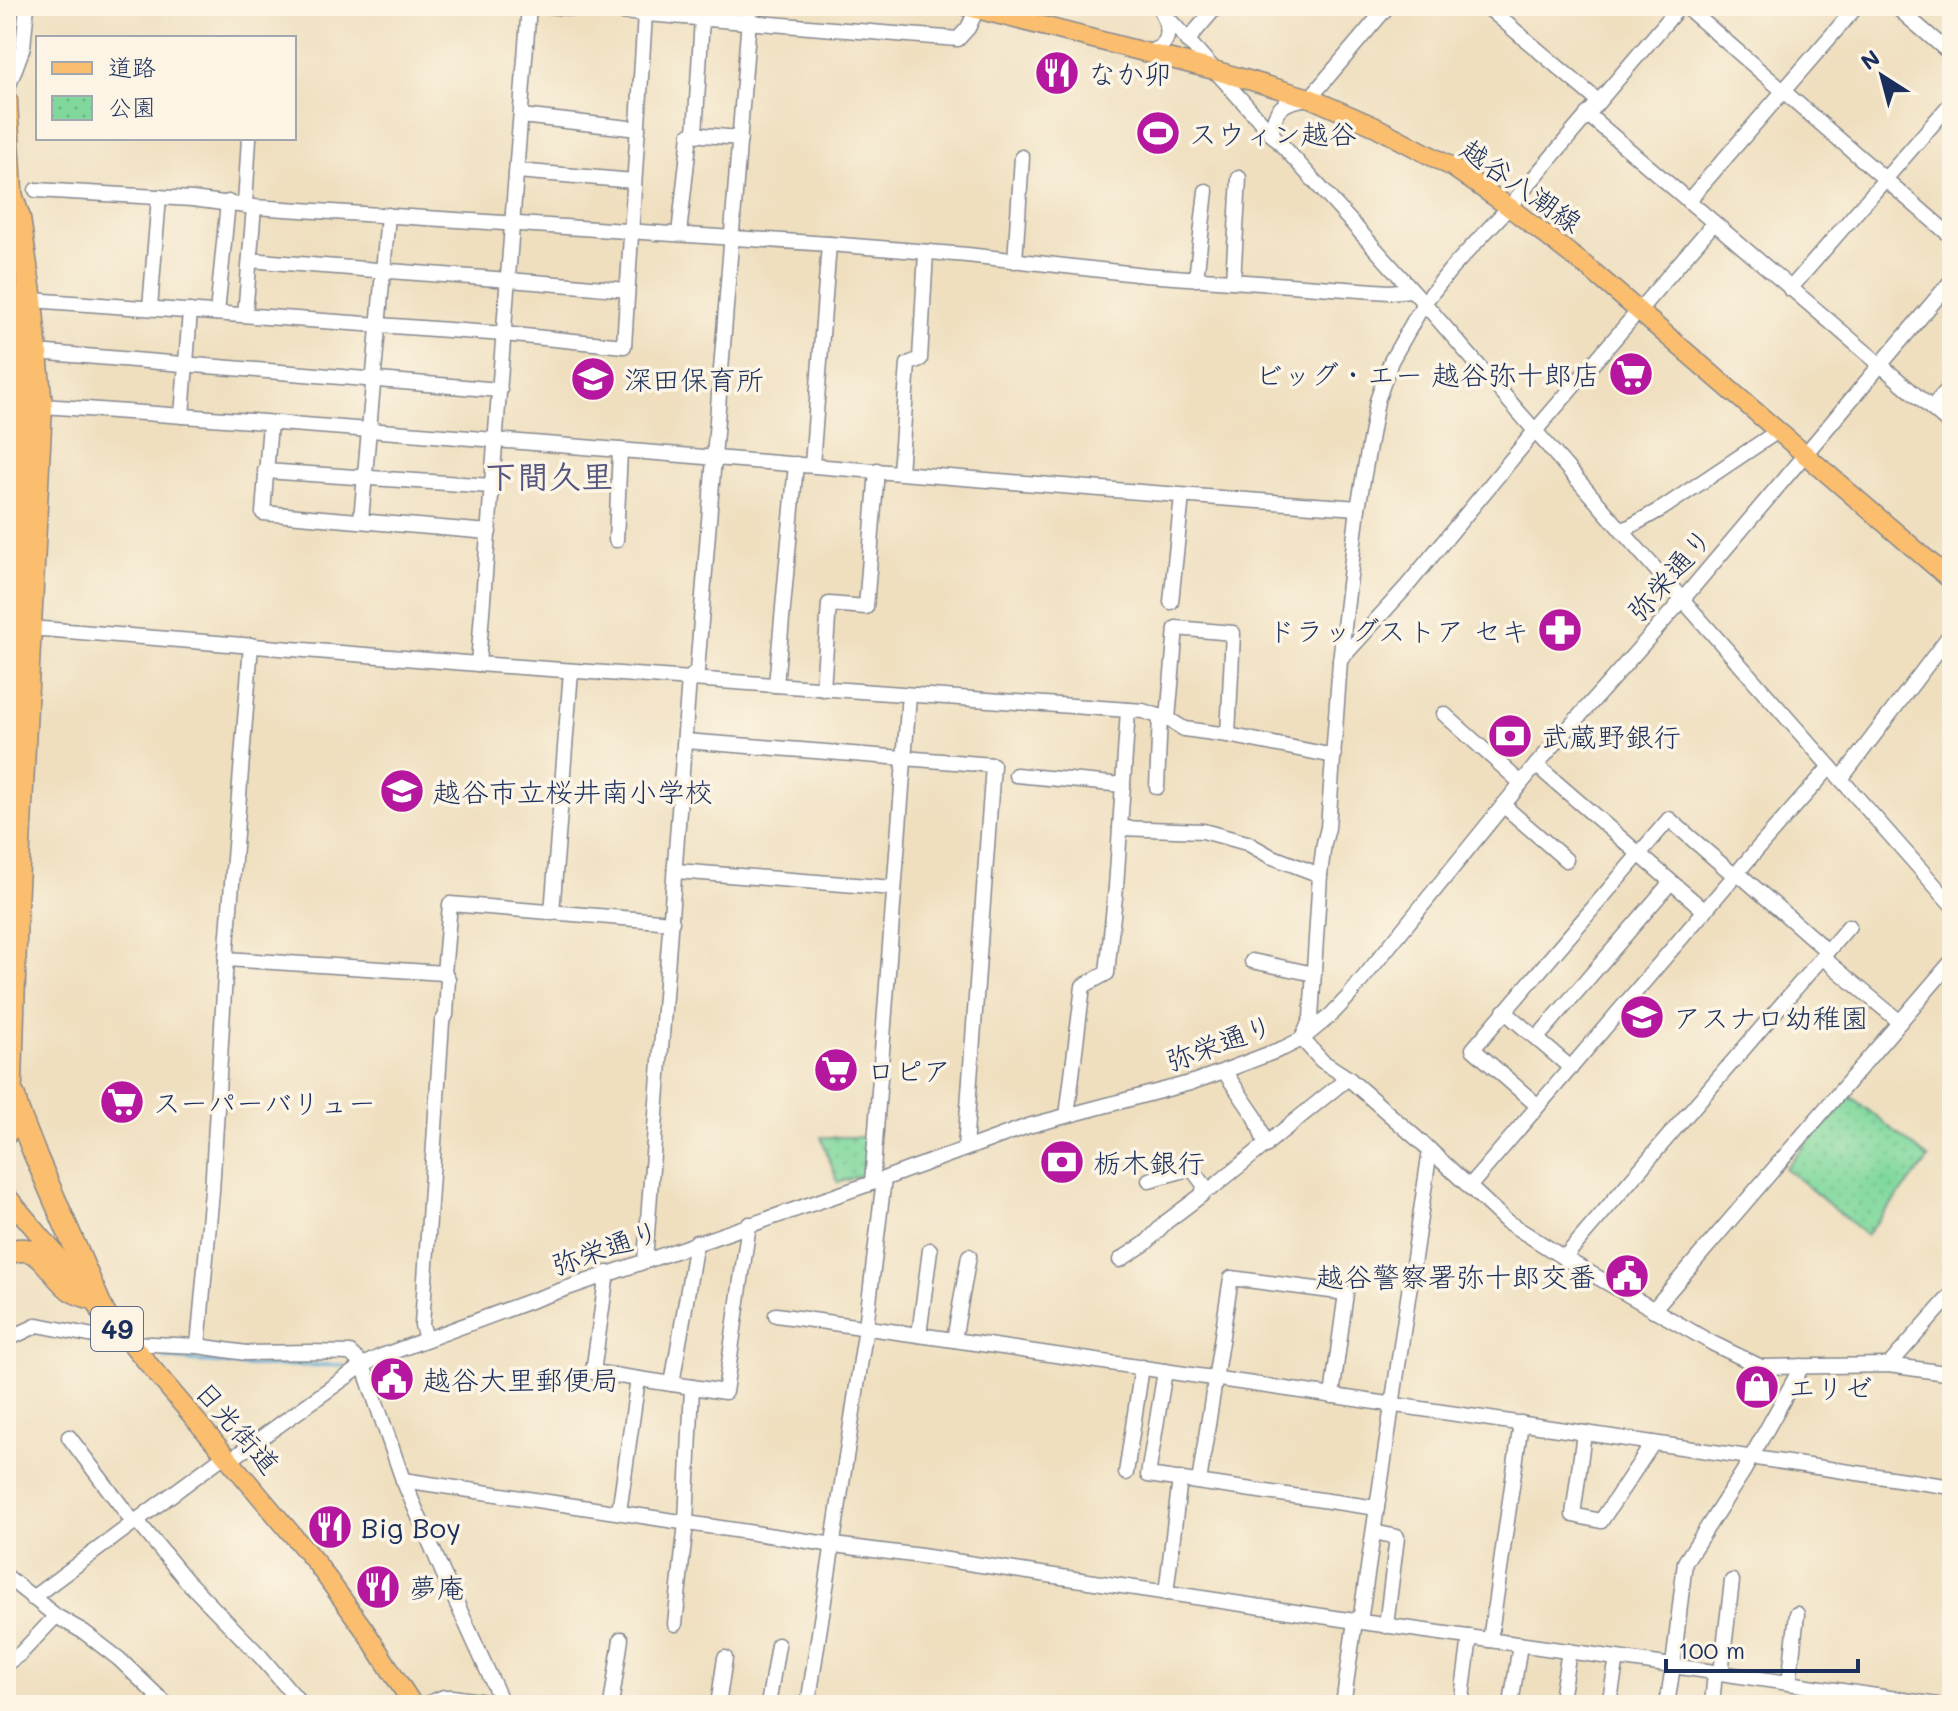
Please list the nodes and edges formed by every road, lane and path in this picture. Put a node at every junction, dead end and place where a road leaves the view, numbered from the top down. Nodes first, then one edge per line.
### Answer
1 (27, 6) edge
2 (529, 6) edge
3 (547, 6) edge
4 (750, 6) edge
5 (1217, 6) edge
6 (1388, 6) edge
7 (1683, 6) edge
8 (1857, 6) edge
9 (1895, 6) edge
10 (971, 8) edge
11 (1159, 8) edge
12 (1494, 9) edge
13 (645, 14) junction
14 (702, 18) junction
15 (749, 22) junction
16 (1187, 41) junction
17 (1145, 52) junction
18 (1952, 55) edge
19 (1214, 70) junction
20 (1783, 92) junction
21 (6, 93) edge
22 (1310, 98) junction
23 (6, 101) edge
24 (1598, 101) junction
25 (1952, 102) edge
26 (1587, 114) junction
27 (521, 116) junction
28 (638, 129) junction
29 (695, 134) junction
30 (1272, 135) junction
31 (740, 138) junction
32 (249, 140) edge
33 (1022, 157) dead end
34 (517, 171) junction
35 (1239, 178) dead end
36 (1885, 180) junction
37 (634, 181) junction
38 (36, 190) dead end
39 (1206, 191) dead end
40 (11, 194) junction
41 (159, 197) junction
42 (1688, 201) junction
43 (228, 202) junction
44 (250, 206) junction
45 (1509, 207) junction
46 (388, 215) junction
47 (1714, 223) junction
48 (513, 224) junction
49 (631, 231) junction
50 (679, 234) junction
51 (1952, 237) edge
52 (732, 238) junction
53 (829, 244) junction
54 (926, 252) junction
55 (250, 260) junction
56 (1015, 261) junction
57 (382, 272) junction
58 (509, 279) junction
59 (1196, 279) junction
60 (1952, 280) edge
61 (1233, 281) junction
62 (1790, 289) junction
63 (627, 290) junction
64 (1411, 290) junction
65 (31, 300) junction
66 (1424, 303) junction
67 (150, 308) junction
68 (190, 311) junction
69 (1639, 311) junction
70 (217, 313) junction
71 (245, 315) junction
72 (378, 325) junction
73 (504, 334) junction
74 (36, 352) junction
75 (186, 364) junction
76 (1879, 364) junction
77 (373, 380) junction
78 (1952, 385) edge
79 (500, 390) junction
80 (41, 406) junction
81 (1931, 408) junction
82 (182, 416) junction
83 (270, 423) junction
84 (1952, 426) edge
85 (369, 430) junction
86 (1535, 431) junction
87 (1778, 431) junction
88 (496, 440) junction
89 (620, 450) junction
90 (1804, 454) junction
91 (714, 457) junction
92 (796, 464) junction
93 (812, 465) junction
94 (877, 470) junction
95 (265, 471) junction
96 (900, 472) junction
97 (365, 478) junction
98 (492, 486) junction
99 (1182, 496) junction
100 (1358, 508) junction
101 (361, 520) junction
102 (1622, 531) junction
103 (489, 532) junction
104 (616, 540) dead end
105 (1952, 581) edge
106 (1683, 599) junction
107 (1171, 602) dead end
108 (30, 628) junction
109 (1952, 632) edge
110 (251, 645) junction
111 (1340, 661) junction
112 (478, 664) junction
113 (571, 671) junction
114 (689, 679) junction
115 (776, 685) junction
116 (823, 689) junction
117 (909, 695) junction
118 (1128, 710) junction
119 (1444, 714) dead end
120 (1164, 718) junction
121 (1228, 735) junction
122 (685, 741) junction
123 (1334, 756) junction
124 (905, 758) junction
125 (1536, 765) junction
126 (1830, 767) junction
127 (12, 774) edge
128 (1016, 775) dead end
129 (1841, 779) junction
130 (1521, 783) junction
131 (1123, 785) junction
132 (1157, 787) dead end
133 (1503, 805) junction
134 (1120, 828) junction
135 (1639, 854) junction
136 (1566, 860) dead end
137 (676, 871) junction
138 (1736, 874) junction
139 (1320, 875) junction
140 (1671, 882) junction
141 (894, 888) junction
142 (1952, 905) edge
143 (1705, 911) junction
144 (552, 913) junction
145 (672, 922) junction
146 (1849, 926) dead end
147 (10, 948) edge
148 (1824, 954) junction
149 (226, 959) junction
150 (1252, 961) dead end
151 (1952, 961) edge
152 (444, 973) junction
153 (1314, 974) junction
154 (1504, 1011) junction
155 (1900, 1022) junction
156 (1537, 1038) junction
157 (1302, 1039) junction
158 (1571, 1068) junction
159 (1224, 1071) junction
160 (1348, 1078) junction
161 (11, 1083) junction
162 (1538, 1106) junction
163 (1067, 1116) junction
164 (6, 1133) edge
165 (1266, 1146) junction
166 (965, 1148) junction
167 (1430, 1150) junction
168 (1149, 1180) dead end
169 (878, 1181) junction
170 (1469, 1187) junction
171 (1203, 1191) junction
172 (6, 1195) edge
173 (749, 1224) junction
174 (696, 1242) junction
175 (930, 1250) dead end
176 (6, 1254) edge
177 (969, 1256) dead end
178 (1564, 1258) junction
179 (645, 1260) junction
180 (1120, 1260) dead end
181 (607, 1273) junction
182 (1952, 1294) edge
183 (98, 1306) junction
184 (1653, 1310) junction
185 (776, 1315) dead end
186 (866, 1327) junction
187 (919, 1335) junction
188 (426, 1339) junction
189 (6, 1340) edge
190 (954, 1340) junction
191 (129, 1343) junction
192 (198, 1346) junction
193 (363, 1365) junction
194 (1889, 1365) junction
195 (1802, 1366) junction
196 (1142, 1367) junction
197 (1165, 1371) junction
198 (1952, 1374) edge
199 (638, 1379) junction
200 (1216, 1379) junction
201 (672, 1384) junction
202 (692, 1387) junction
203 (1332, 1396) junction
204 (1392, 1404) junction
205 (1521, 1423) junction
206 (1584, 1433) junction
207 (69, 1437) dead end
208 (1653, 1443) junction
209 (1750, 1457) junction
210 (228, 1458) junction
211 (1126, 1473) dead end
212 (1180, 1479) junction
213 (403, 1480) junction
214 (1199, 1482) junction
215 (1952, 1487) edge
216 (1377, 1508) junction
217 (619, 1512) junction
218 (136, 1522) junction
219 (686, 1523) junction
220 (1374, 1532) junction
221 (834, 1545) junction
222 (6, 1576) edge
223 (1732, 1581) dead end
224 (1166, 1593) junction
225 (32, 1598) junction
226 (1797, 1614) dead end
227 (56, 1616) junction
228 (1355, 1621) junction
229 (675, 1624) dead end
230 (1386, 1626) junction
231 (1470, 1637) junction
232 (621, 1639) dead end
233 (1490, 1640) junction
234 (1520, 1644) junction
235 (778, 1645) dead end
236 (1569, 1651) junction
237 (725, 1658) dead end
238 (1617, 1658) junction
239 (6, 1664) edge
240 (1673, 1666) junction
241 (1718, 1672) junction
242 (1789, 1683) junction
243 (167, 1705) edge
244 (302, 1705) edge
245 (413, 1705) edge
246 (424, 1705) edge
247 (504, 1705) edge
248 (611, 1705) edge
249 (718, 1705) edge
250 (768, 1705) edge
251 (808, 1705) edge
252 (1343, 1705) edge
253 (1461, 1705) edge
254 (1511, 1705) edge
255 (1560, 1705) edge
256 (1609, 1705) edge
257 (1667, 1705) edge
258 (1712, 1705) edge
259 (1937, 1705) edge

1 - 21 street
2 - 27 street
3 - 13 street
4 - 15 street
5 - 16 street
6 - 22 street
7 - 20 street
7 - 24 street
8 - 20 street
9 - 18 street
10 - 15 street
10 - 17 main road, 越谷八潮線
11 - 16 street
11 - 17 street
12 - 24 street
13 - 14 street
13 - 28 street
14 - 15 street
14 - 29 street
15 - 31 street
16 - 19 street
17 - 19 main road, 越谷八潮線
19 - 22 main road, 越谷八潮線
19 - 30 street
20 - 36 street
20 - 42 street
22 - 30 street
22 - 45 main road, 越谷八潮線
23 - 40 highway
24 - 26 street
25 - 36 street
26 - 42 street
26 - 45 street
27 - 28 street
27 - 34 street
28 - 37 street
29 - 31 street
29 - 50 street
30 - 64 street
31 - 52 street
32 - 44 street
33 - 56 street
34 - 37 street
34 - 48 street
35 - 61 street
36 - 51 street
36 - 62 street
37 - 49 street
38 - 41 street
39 - 59 street
40 - 65 highway
40 - 127 highway
41 - 43 street
41 - 67 street
42 - 47 street
43 - 44 street
43 - 70 street
44 - 46 street
44 - 55 street
45 - 66 street
45 - 69 main road, 越谷八潮線
46 - 48 street
46 - 57 street
47 - 62 street
47 - 69 street
48 - 49 street
48 - 58 street
49 - 50 street
49 - 63 street
50 - 52 street
52 - 53 street
52 - 91 street
53 - 54 street
53 - 93 street
54 - 56 street
54 - 96 street
55 - 57 street
55 - 71 street
56 - 59 street
57 - 58 street
57 - 72 street
58 - 63 street
58 - 73 street
59 - 61 street
60 - 76 street, 弥栄通り
61 - 64 street
62 - 76 street
63 - 73 street
64 - 66 street
65 - 67 street
65 - 74 highway
66 - 86 street
66 - 100 street
67 - 68 street
68 - 70 street
68 - 75 street
69 - 86 street
69 - 87 main road, 越谷八潮線
70 - 71 street
71 - 72 street
72 - 73 street
72 - 77 street
73 - 79 street
74 - 75 street
74 - 80 highway
75 - 77 street
75 - 82 street
76 - 81 street
76 - 90 street, 弥栄通り
77 - 79 street
77 - 85 street
78 - 81 street
79 - 88 street
80 - 82 street
80 - 108 highway
81 - 84 street
82 - 83 street
83 - 85 street
83 - 95 street
85 - 88 street
85 - 97 street
86 - 102 street
86 - 111 street
87 - 90 main road, 越谷八潮線
87 - 102 street
88 - 89 street
88 - 98 street
89 - 91 street
89 - 104 street
90 - 105 main road, 越谷八潮線
90 - 106 street, 弥栄通り
91 - 92 street
91 - 114 street
92 - 93 street
92 - 115 street
93 - 94 street
94 - 96 street
94 - 116 street
95 - 97 street
95 - 101 street
96 - 99 street
97 - 98 street
97 - 101 street
98 - 103 street
99 - 100 street
99 - 107 street
100 - 111 street
101 - 103 street
102 - 106 street
103 - 112 street
106 - 125 street, 弥栄通り
106 - 126 street
108 - 110 street
108 - 127 highway
109 - 129 street
110 - 112 street
110 - 149 street
111 - 123 street
112 - 113 street
113 - 114 street
113 - 144 street
114 - 115 street
114 - 122 street
115 - 116 street
116 - 117 street
117 - 118 street
117 - 124 street
118 - 120 street
118 - 131 street
119 - 130 street
120 - 121 street
120 - 121 street
120 - 132 street
121 - 123 street
122 - 124 street
122 - 137 street
123 - 139 street
124 - 141 street
124 - 166 street
125 - 130 street, 弥栄通り
125 - 135 street
126 - 129 street
126 - 138 street
127 - 147 highway
128 - 131 street
129 - 142 street
130 - 133 street, 弥栄通り
131 - 134 street
133 - 136 street
133 - 157 street, 弥栄通り
134 - 139 street
134 - 163 street
135 - 138 street
135 - 140 street
135 - 154 street
137 - 141 street
137 - 145 street
138 - 143 street
138 - 148 street
139 - 153 street
140 - 143 street
140 - 156 street
141 - 169 street
143 - 158 street
144 - 145 street
144 - 152 street
145 - 179 street
146 - 148 street
147 - 161 highway
148 - 155 street
148 - 178 street
149 - 152 street
149 - 192 street
150 - 153 street
151 - 155 street
152 - 188 street
153 - 157 street
154 - 156 street
154 - 162 street
155 - 184 street
156 - 158 street
157 - 159 street, 弥栄通り
157 - 160 street
158 - 162 street
159 - 163 street, 弥栄通り
159 - 165 street
160 - 165 street
160 - 167 street
161 - 164 highway
161 - 183 highway
162 - 170 street
163 - 166 street, 弥栄通り
165 - 171 street
166 - 169 street, 弥栄通り
167 - 170 street
167 - 204 street
168 - 171 street
169 - 173 street, 弥栄通り
169 - 186 street
170 - 178 street
171 - 180 street
172 - 183 main road, 日光街道 / 49
173 - 174 street, 弥栄通り
173 - 202 street
174 - 179 street, 弥栄通り
174 - 201 street
175 - 187 street
176 - 183 highway
177 - 190 street
178 - 184 street
179 - 181 street, 弥栄通り
181 - 188 street, 弥栄通り
181 - 199 street
182 - 194 street
183 - 191 main road, 日光街道 / 49
184 - 195 street
185 - 186 street
186 - 187 street
186 - 221 street
187 - 190 street
188 - 193 street, 弥栄通り
189 - 191 street
190 - 196 street
191 - 192 street
191 - 210 main road, 日光街道 / 49
192 - 193 street
193 - 210 street, 弥栄通り
193 - 213 street
194 - 195 street
194 - 198 street
195 - 209 street
196 - 197 street
196 - 211 street
197 - 200 street
197 - 212 street
199 - 201 street
199 - 217 street
200 - 203 street
200 - 203 street
200 - 214 street
201 - 202 street
202 - 219 street
203 - 204 street
204 - 205 street
204 - 216 street
205 - 206 street
205 - 233 street
206 - 208 street
206 - 208 street
207 - 218 street
208 - 209 street
209 - 215 street
209 - 240 street
210 - 218 street, 弥栄通り
210 - 245 main road, 日光街道 / 49
212 - 214 street
212 - 224 street
213 - 217 street
213 - 247 street
214 - 216 street
216 - 220 street
217 - 219 street
218 - 225 street, 弥栄通り
218 - 244 street
219 - 221 street
219 - 229 street
220 - 228 street
220 - 230 street
221 - 224 street
221 - 251 street
222 - 225 street
223 - 241 street
224 - 228 street
225 - 227 street
226 - 242 street
227 - 239 street
227 - 243 street
228 - 230 street
228 - 252 street
230 - 231 street
231 - 233 street
231 - 253 street
232 - 248 street
233 - 234 street
234 - 236 street
234 - 254 street
235 - 250 street
236 - 238 street
236 - 255 street
237 - 249 street
238 - 240 street
238 - 256 street
240 - 241 street
240 - 257 street
241 - 242 street
241 - 258 street
242 - 259 street
246 - 247 street

